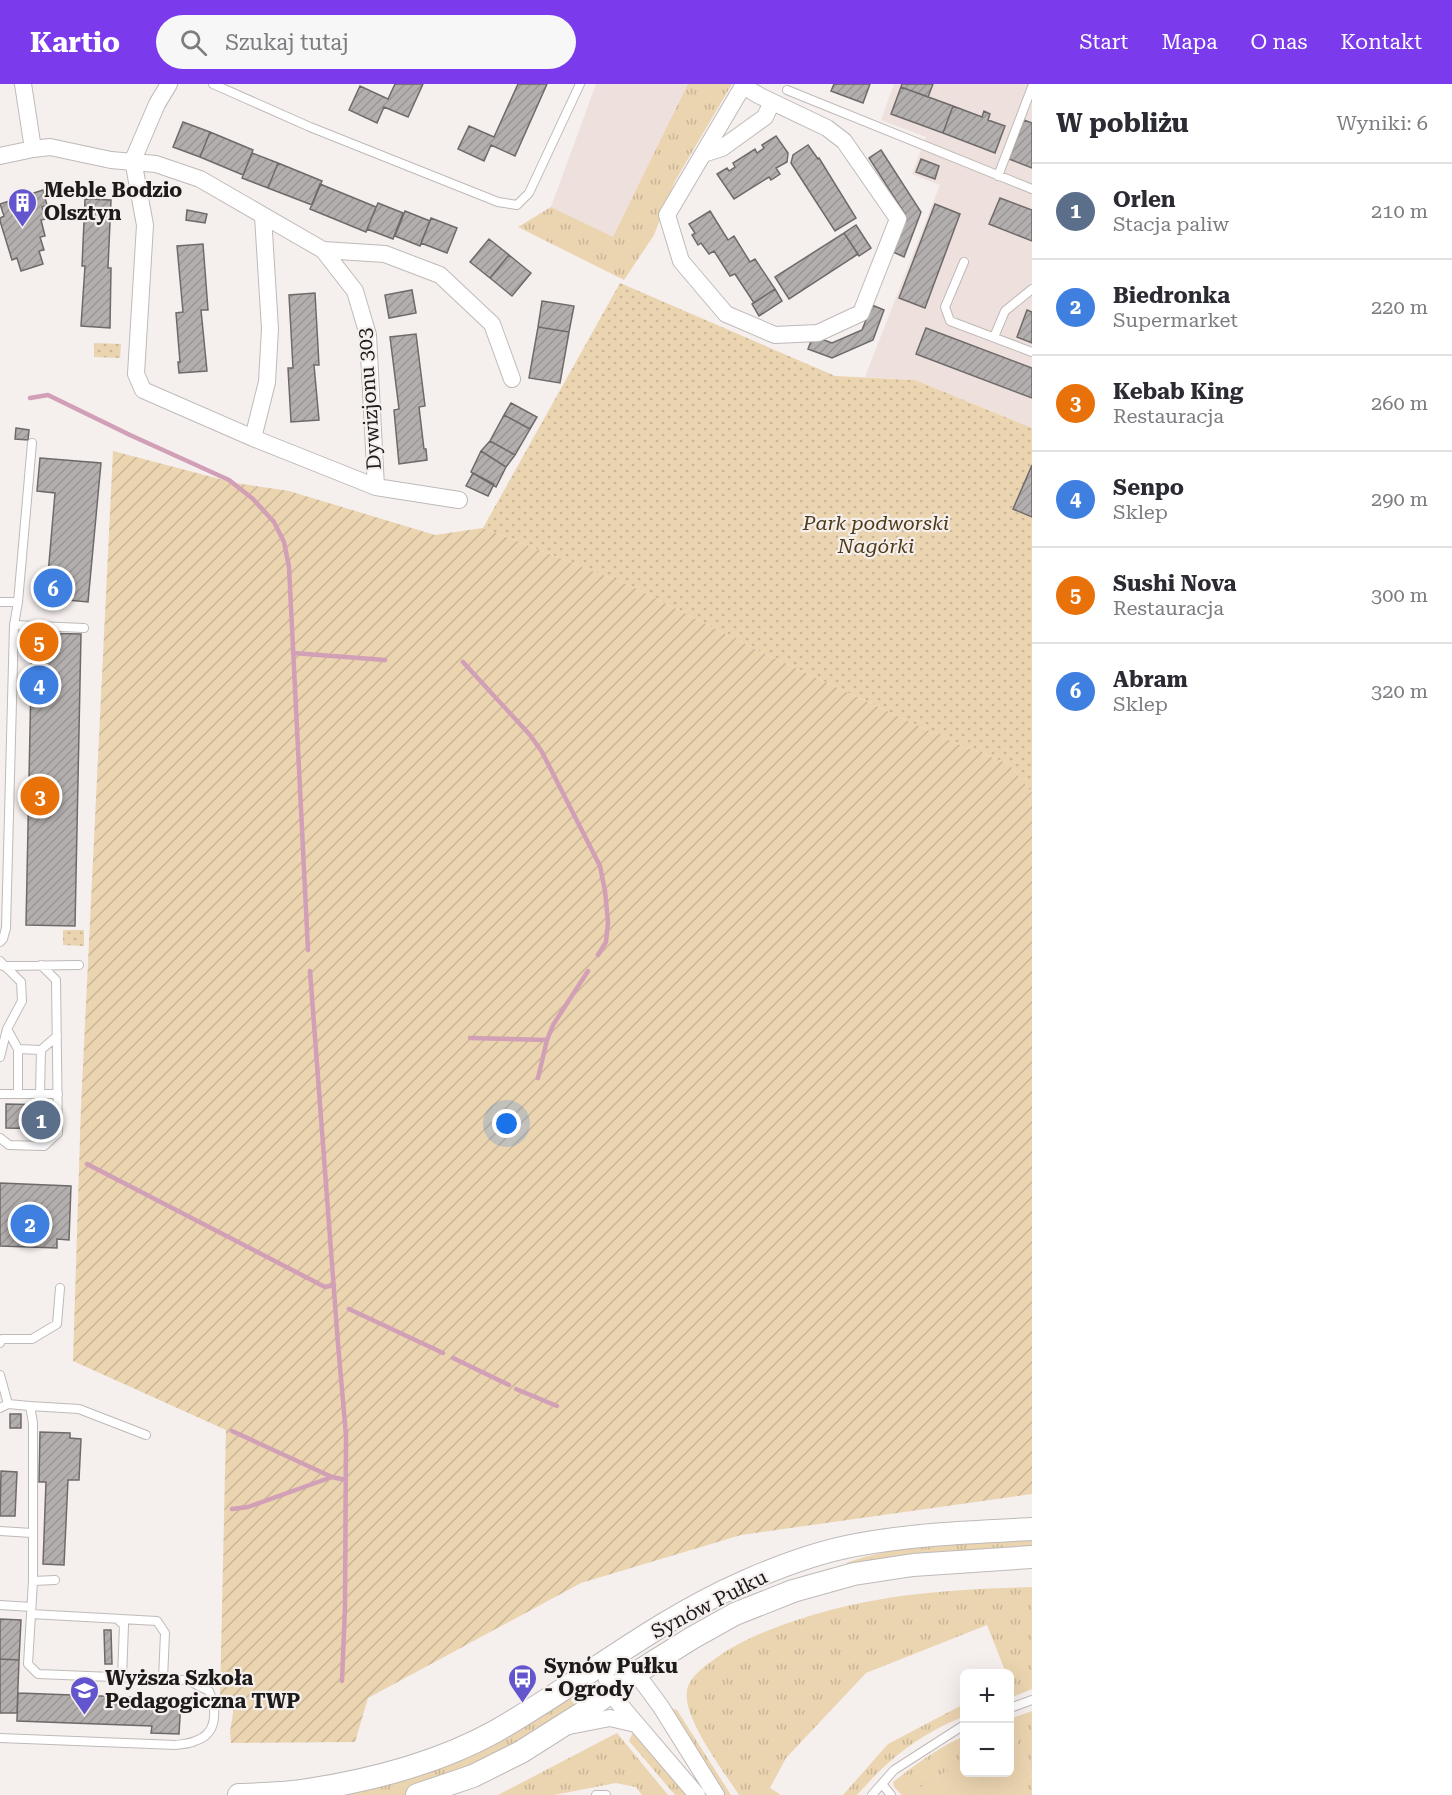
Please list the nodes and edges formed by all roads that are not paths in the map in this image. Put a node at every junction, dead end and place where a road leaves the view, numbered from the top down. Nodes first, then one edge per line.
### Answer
1 (23, 84) edge
2 (169, 84) edge
3 (213, 84) edge
4 (580, 84) edge
5 (744, 85) edge
6 (1032, 87) edge
7 (787, 90) dead end
8 (772, 102) junction
9 (33, 149) junction
10 (703, 154) junction
11 (0, 156) edge
12 (133, 160) junction
13 (998, 176) junction
14 (1032, 189) edge
15 (263, 216) junction
16 (323, 250) junction
17 (964, 262) dead end
18 (1032, 289) edge
19 (994, 338) junction
20 (1032, 352) edge
21 (512, 379) dead end
22 (253, 438) junction
23 (32, 443) dead end
24 (376, 488) junction
25 (459, 500) dead end
26 (0, 602) edge
27 (18, 602) junction
28 (14, 625) junction
29 (84, 628) dead end
30 (0, 942) edge
31 (2, 964) edge
32 (41, 965) junction
33 (79, 965) dead end
34 (7, 1029) junction
35 (57, 1036) junction
36 (18, 1049) junction
37 (41, 1050) junction
38 (0, 1058) edge
39 (0, 1094) edge
40 (18, 1094) junction
41 (40, 1094) junction
42 (58, 1094) junction
43 (0, 1138) edge
44 (60, 1288) dead end
45 (0, 1343) edge
46 (0, 1375) edge
47 (4, 1406) edge
48 (30, 1406) junction
49 (146, 1435) dead end
50 (1032, 1529) edge
51 (0, 1532) edge
52 (32, 1533) junction
53 (1032, 1557) edge
54 (55, 1580) dead end
55 (33, 1581) junction
56 (0, 1605) edge
57 (31, 1611) junction
58 (116, 1619) junction
59 (603, 1662) junction
60 (636, 1673) junction
61 (122, 1678) junction
62 (163, 1679) junction
63 (610, 1693) junction
64 (1032, 1700) edge
65 (1014, 1707) edge
66 (636, 1724) junction
67 (559, 1728) junction
68 (960, 1728) edge
69 (0, 1738) edge
70 (882, 1784) junction
71 (239, 1795) edge
72 (417, 1795) edge
73 (596, 1795) edge
74 (606, 1795) edge
75 (697, 1795) edge
76 (716, 1795) edge
77 (872, 1795) edge
78 (891, 1795) edge

1 - 9 street
2 - 12 street
3 - 4 lane
5 - 8 street
5 - 10 street
6 - 13 lane
7 - 13 lane
8 - 10 street
8 - 10 street
9 - 11 street, Dywizjonu 303
9 - 12 street, Dywizjonu 303
12 - 15 street, Dywizjonu 303
12 - 22 street, Dywizjonu 303
13 - 14 lane
15 - 16 street, Dywizjonu 303
15 - 22 street
16 - 21 street, Dywizjonu 303
16 - 24 street, Dywizjonu 303
17 - 19 lane
18 - 19 lane
19 - 20 lane
22 - 24 street, Dywizjonu 303
23 - 27 lane
24 - 25 street, Dywizjonu 303
26 - 27 lane
27 - 28 lane
28 - 29 lane
28 - 30 lane
31 - 32 lane
31 - 34 lane
32 - 33 lane
32 - 35 lane
34 - 36 lane
34 - 38 lane
35 - 37 lane
35 - 42 lane
36 - 37 lane
36 - 40 lane
37 - 41 lane
39 - 40 lane
40 - 41 lane
41 - 42 lane
42 - 43 lane
44 - 45 lane
46 - 47 lane
47 - 48 lane
48 - 49 lane
48 - 52 lane
50 - 59 main road, Synów Pułku
51 - 52 lane
52 - 55 lane
53 - 60 main road, Synów Pułku
54 - 55 lane
55 - 57 lane
56 - 57 lane
57 - 58 lane
57 - 61 lane
58 - 61 lane
58 - 62 lane
59 - 60 street
59 - 63 street
59 - 71 main road, Synów Pułku
60 - 63 main road, Synów Pułku
60 - 76 street
61 - 62 lane
62 - 69 lane
63 - 66 street
63 - 67 main road, Synów Pułku
64 - 65 lane
66 - 67 street
66 - 75 street
67 - 72 main road, Synów Pułku
68 - 70 lane
70 - 77 lane
70 - 78 lane
73 - 74 lane

